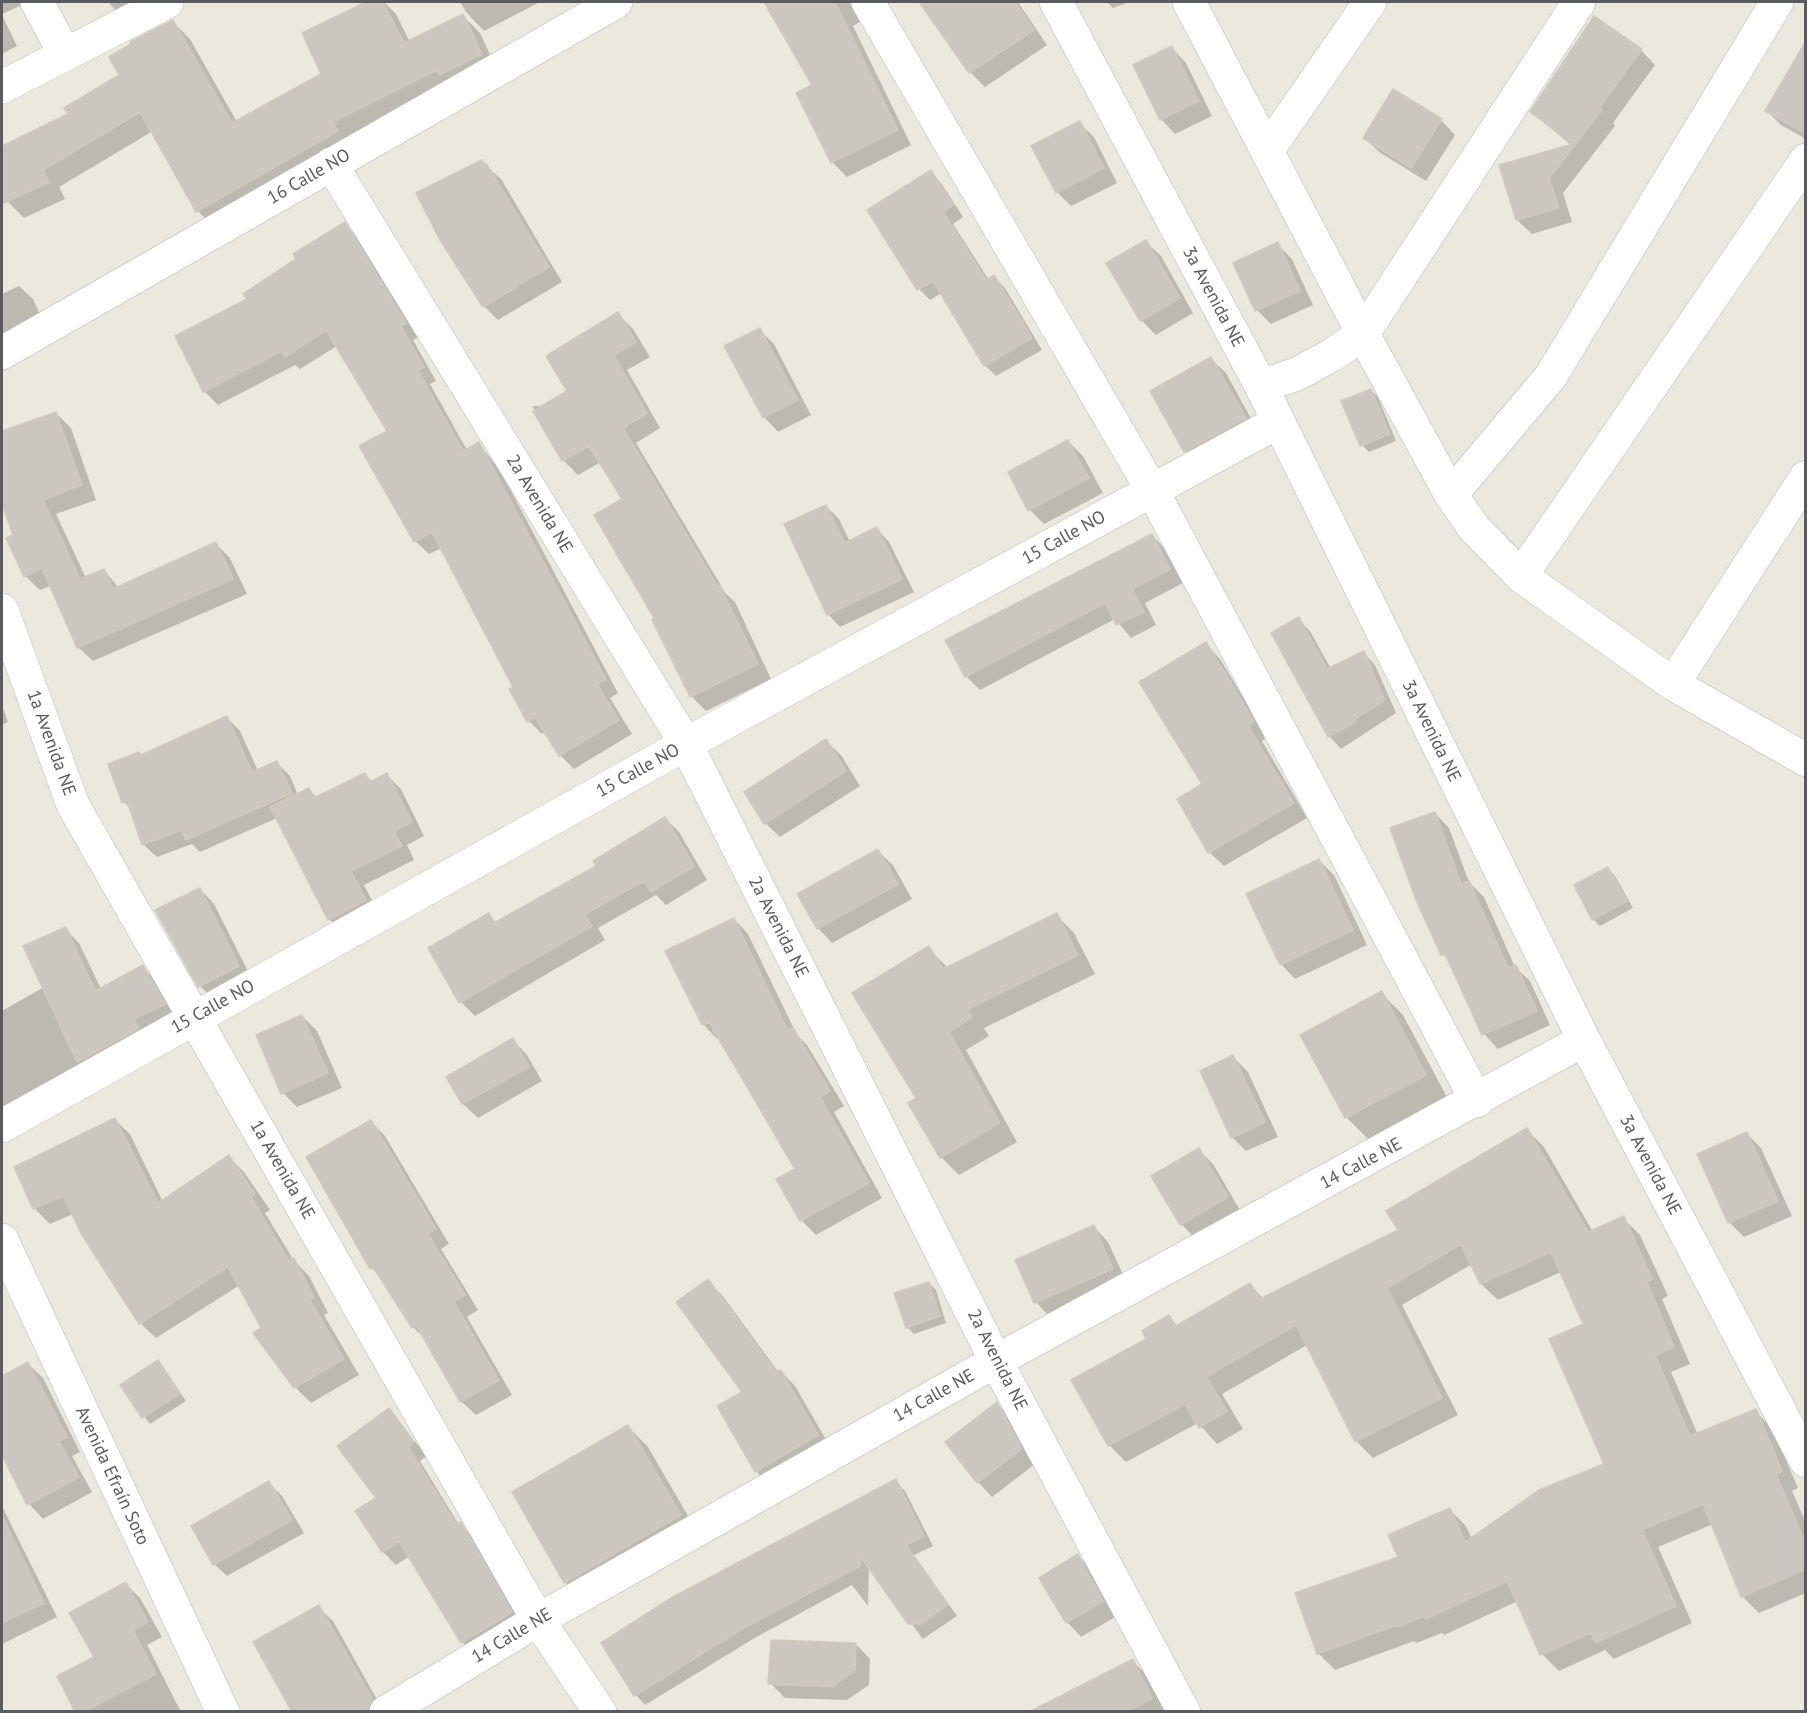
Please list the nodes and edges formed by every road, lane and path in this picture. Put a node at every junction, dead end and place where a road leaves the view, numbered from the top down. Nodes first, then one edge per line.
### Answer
1 (37, 2) edge
2 (167, 2) edge
3 (616, 2) edge
4 (868, 2) edge
5 (1056, 2) edge
6 (1189, 2) edge
7 (1370, 2) edge
8 (1579, 2) edge
9 (1777, 2) edge
10 (65, 54) junction
11 (2, 87) edge
12 (1267, 151) junction
13 (1806, 160) edge
14 (331, 164) junction
15 (1363, 334) junction
16 (2, 353) edge
17 (1261, 386) junction
18 (1278, 422) junction
19 (1806, 477) edge
20 (1152, 490) junction
21 (1451, 495) junction
22 (1521, 576) junction
23 (2, 610) edge
24 (1672, 684) junction
25 (686, 744) junction
26 (1806, 760) edge
27 (195, 1016) junction
28 (1584, 1040) junction
29 (1477, 1101) junction
30 (2, 1126) edge
31 (2, 1240) edge
32 (996, 1361) junction
33 (1806, 1461) edge
34 (538, 1620) junction
35 (223, 1712) edge
36 (386, 1712) edge
37 (600, 1712) edge
38 (1184, 1712) edge

1 - 10 street
2 - 10 street
3 - 14 street, 16 Calle NO
4 - 20 street
5 - 17 street, 3a Avenida NE
6 - 12 street
7 - 12 street
8 - 15 street
9 - 21 street
10 - 11 street
12 - 15 street
13 - 22 street
14 - 16 street, 16 Calle NO
14 - 25 street, 2a Avenida NE
15 - 17 street
15 - 21 street
17 - 18 street, 3a Avenida NE
18 - 20 street, 15 Calle NO
18 - 28 street, 3a Avenida NE
19 - 24 street
20 - 25 street, 15 Calle NO
20 - 29 street
21 - 22 street
22 - 24 street
23 - 27 street, 1a Avenida NE
24 - 26 street
25 - 27 street, 15 Calle NO
25 - 32 street, 2a Avenida NE
27 - 30 street, 15 Calle NO
27 - 34 street, 1a Avenida NE
28 - 29 street, 14 Calle NE
28 - 33 street, 3a Avenida NE
29 - 32 street, 14 Calle NE
31 - 35 street, Avenida Efraín Soto
32 - 34 street, 14 Calle NE
32 - 38 street, 2a Avenida NE
34 - 36 street, 14 Calle NE
34 - 37 street, 1a Avenida NE

